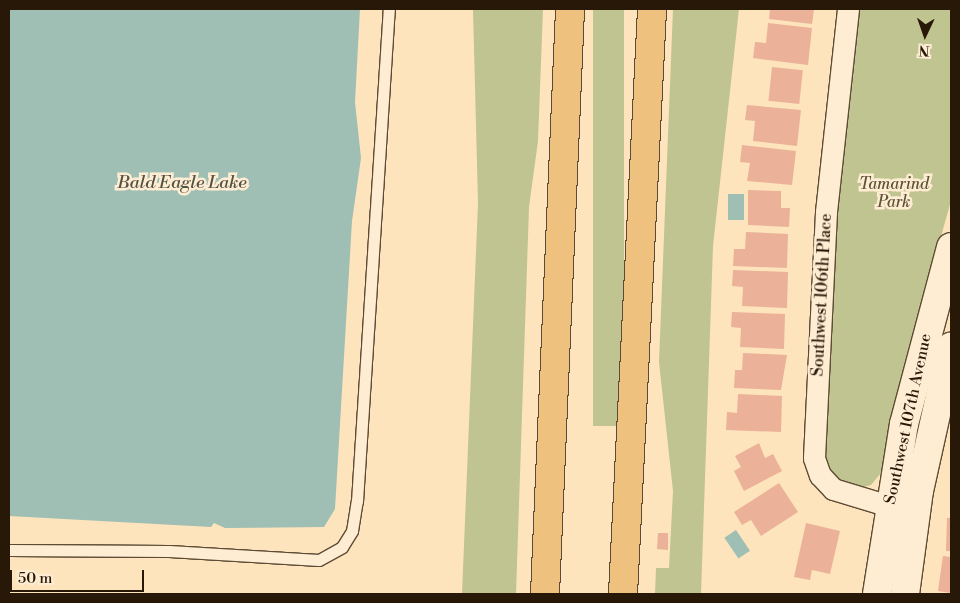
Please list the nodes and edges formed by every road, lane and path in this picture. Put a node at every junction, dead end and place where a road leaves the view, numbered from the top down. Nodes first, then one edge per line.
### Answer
1 (389, 9) edge
2 (570, 9) edge
3 (652, 9) edge
4 (848, 9) edge
5 (951, 247) edge
6 (951, 347) edge
7 (889, 506) junction
8 (916, 514) junction
9 (9, 550) edge
10 (545, 594) edge
11 (623, 594) edge
12 (877, 594) edge
13 (906, 594) edge

1 - 9 lane
2 - 10 highway
3 - 11 highway
4 - 7 street, Southwest 106th Place
5 - 7 street, Southwest 107th Avenue
6 - 8 street, Southwest 107th Avenue
7 - 8 street, Southwest 106th Place
7 - 12 street, Southwest 107th Avenue
8 - 13 street, Southwest 107th Avenue

